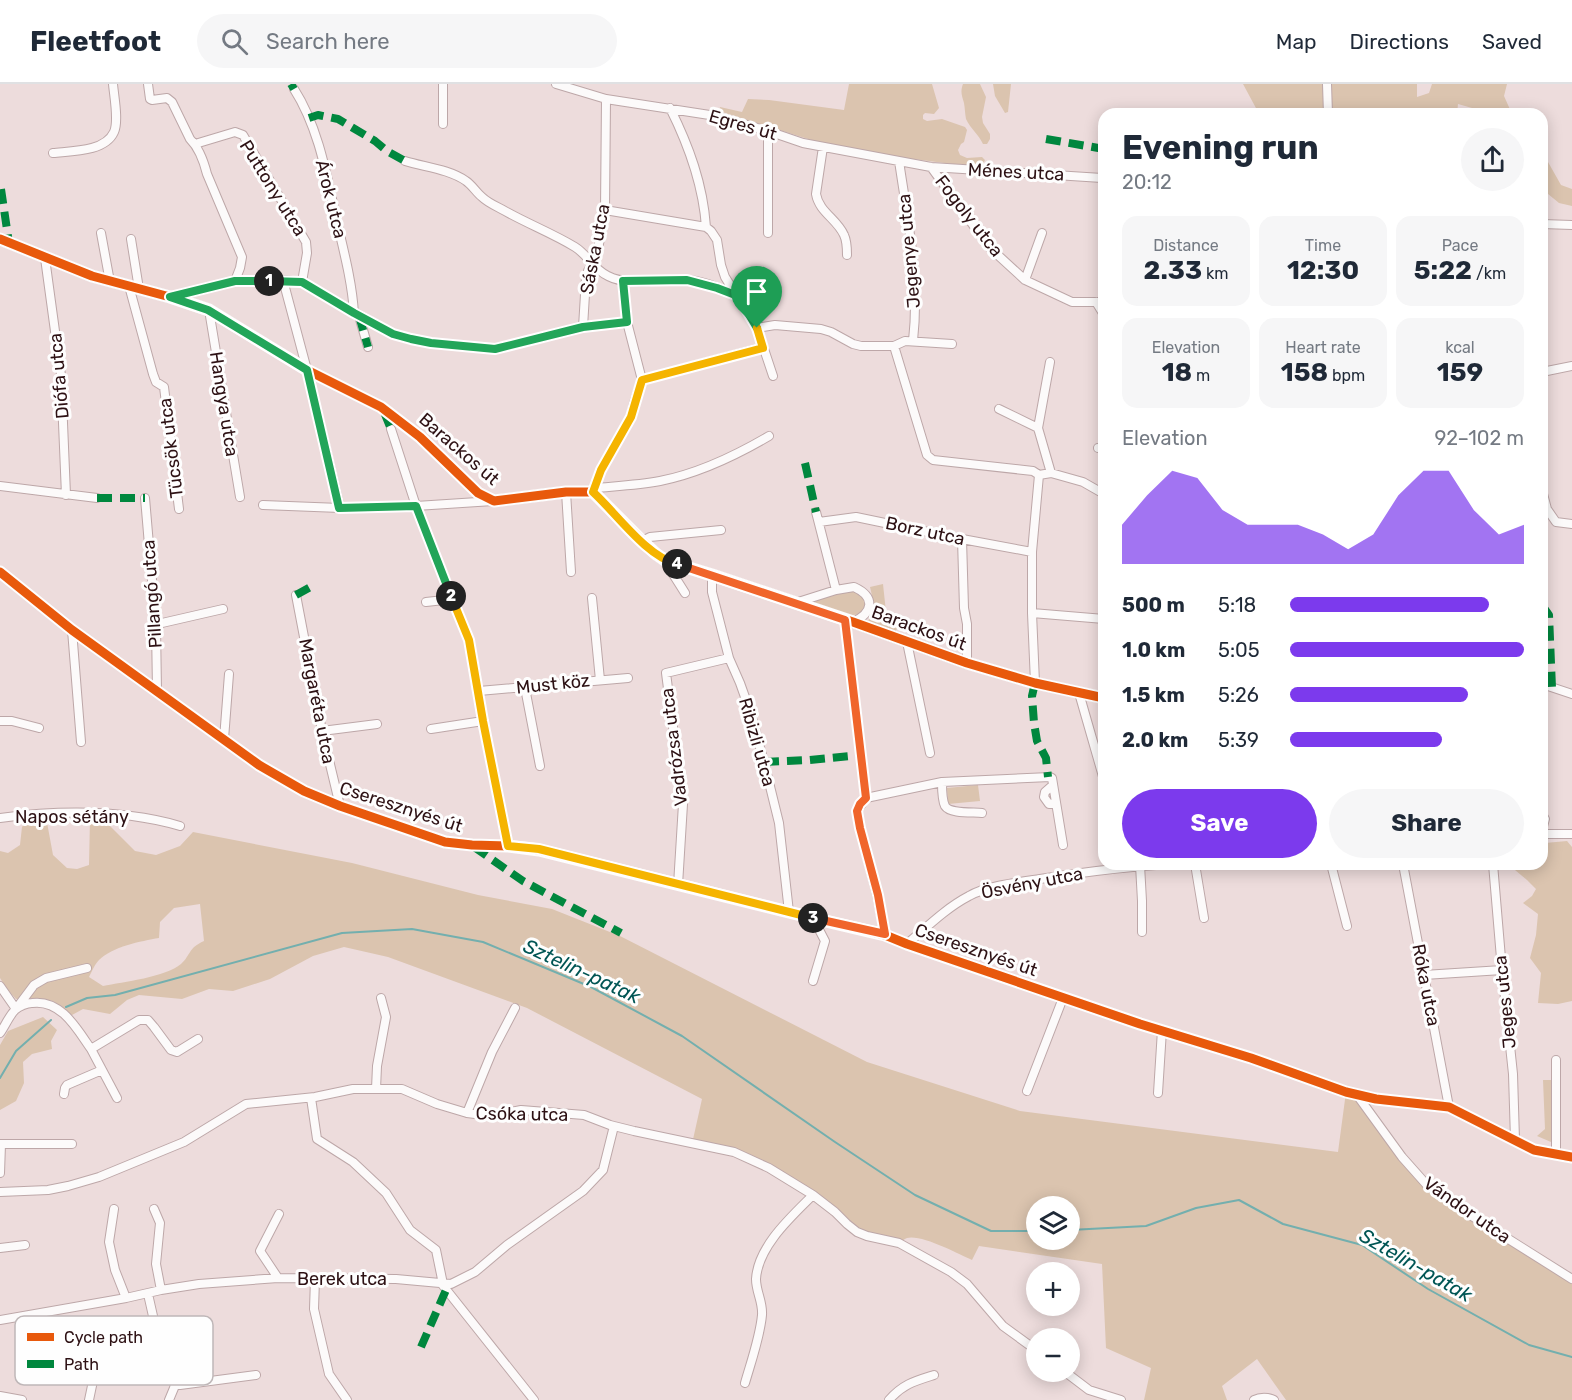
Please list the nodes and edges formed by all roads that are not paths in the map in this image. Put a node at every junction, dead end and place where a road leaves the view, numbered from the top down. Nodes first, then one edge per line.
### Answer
1 (113, 84) edge
2 (148, 84) edge
3 (443, 84) edge
4 (556, 84) edge
5 (1327, 84) edge
6 (294, 89) dead end
7 (606, 99) junction
8 (670, 108) junction
9 (1328, 108) edge
10 (443, 124) dead end
11 (768, 131) junction
12 (195, 144) junction
13 (823, 147) junction
14 (53, 153) dead end
15 (405, 161) dead end
16 (899, 161) junction
17 (931, 167) junction
18 (1098, 178) edge
19 (605, 210) junction
20 (1548, 224) edge
21 (1572, 225) edge
22 (706, 227) junction
23 (101, 233) dead end
24 (768, 233) dead end
25 (1042, 233) dead end
26 (0, 239) edge
27 (131, 239) dead end
28 (847, 255) dead end
29 (45, 258) junction
30 (592, 265) junction
31 (283, 280) junction
32 (1025, 280) junction
33 (235, 281) junction
34 (623, 281) junction
35 (110, 282) junction
36 (302, 282) junction
37 (134, 288) junction
38 (738, 296) junction
39 (170, 297) junction
40 (1098, 302) edge
41 (208, 310) junction
42 (356, 314) junction
43 (627, 322) junction
44 (583, 327) junction
45 (757, 328) junction
46 (913, 341) junction
47 (952, 344) dead end
48 (894, 346) junction
49 (368, 347) dead end
50 (763, 348) junction
51 (1050, 362) dead end
52 (1572, 366) edge
53 (307, 370) junction
54 (1548, 371) edge
55 (773, 376) dead end
56 (642, 380) junction
57 (999, 409) dead end
58 (1038, 428) junction
59 (391, 429) dead end
60 (769, 436) dead end
61 (1051, 473) junction
62 (1039, 475) junction
63 (0, 486) edge
64 (594, 490) junction
65 (1098, 491) edge
66 (566, 492) junction
67 (66, 495) junction
68 (97, 498) dead end
69 (145, 498) dead end
70 (240, 498) dead end
71 (494, 501) junction
72 (263, 505) dead end
73 (416, 506) junction
74 (339, 508) junction
75 (179, 509) dead end
76 (1548, 510) edge
77 (816, 512) dead end
78 (819, 522) junction
79 (1572, 524) edge
80 (721, 530) dead end
81 (962, 539) junction
82 (642, 541) junction
83 (1032, 552) junction
84 (666, 561) junction
85 (0, 572) edge
86 (571, 572) dead end
87 (712, 575) junction
88 (836, 590) junction
89 (685, 593) dead end
90 (296, 595) dead end
91 (592, 598) dead end
92 (453, 599) junction
93 (426, 602) dead end
94 (795, 603) junction
95 (223, 609) dead end
96 (1032, 613) junction
97 (1098, 618) edge
98 (849, 621) junction
99 (156, 627) junction
100 (72, 630) junction
101 (907, 642) junction
102 (729, 658) junction
103 (967, 663) junction
104 (229, 674) dead end
105 (628, 678) dead end
106 (600, 680) junction
107 (1035, 683) junction
108 (1548, 686) edge
109 (525, 688) junction
110 (157, 691) junction
111 (478, 691) junction
112 (1079, 693) junction
113 (1572, 694) edge
114 (1098, 697) edge
115 (0, 721) edge
116 (483, 721) junction
117 (377, 724) dead end
118 (39, 728) dead end
119 (431, 729) dead end
120 (322, 731) junction
121 (224, 739) junction
122 (81, 742) dead end
123 (930, 753) dead end
124 (1098, 759) edge
125 (540, 766) dead end
126 (942, 782) junction
127 (866, 798) junction
128 (340, 806) junction
129 (982, 813) dead end
130 (0, 818) edge
131 (180, 826) dead end
132 (1548, 832) edge
133 (1572, 834) edge
134 (1063, 845) dead end
135 (508, 846) junction
136 (1099, 870) edge
137 (1134, 870) edge
138 (1196, 870) edge
139 (1332, 870) edge
140 (1404, 870) edge
141 (1494, 870) edge
142 (678, 885) junction
143 (789, 912) junction
144 (813, 918) junction
145 (1204, 918) dead end
146 (1347, 926) dead end
147 (1142, 932) dead end
148 (885, 934) junction
149 (907, 944) junction
150 (87, 968) dead end
151 (1502, 970) junction
152 (1424, 975) junction
153 (813, 981) dead end
154 (0, 986) edge
155 (381, 998) dead end
156 (1063, 998) junction
157 (515, 1008) dead end
158 (16, 1009) junction
159 (1162, 1030) junction
160 (0, 1033) edge
161 (198, 1039) dead end
162 (91, 1049) junction
163 (1556, 1060) dead end
164 (102, 1070) junction
165 (376, 1089) junction
166 (1027, 1091) dead end
167 (1158, 1093) dead end
168 (64, 1094) dead end
169 (1357, 1095) junction
170 (117, 1098) dead end
171 (310, 1098) junction
172 (1449, 1107) junction
173 (467, 1113) junction
174 (614, 1126) junction
175 (1515, 1140) junction
176 (72, 1144) dead end
177 (1557, 1155) junction
178 (1572, 1157) edge
179 (0, 1173) edge
180 (0, 1192) edge
181 (813, 1195) junction
182 (114, 1209) dead end
183 (154, 1209) dead end
184 (279, 1214) dead end
185 (25, 1245) dead end
186 (0, 1248) edge
187 (278, 1278) junction
188 (315, 1279) junction
189 (1572, 1279) edge
190 (442, 1284) junction
191 (161, 1290) junction
192 (148, 1294) junction
193 (126, 1298) junction
194 (25, 1316) edge
195 (153, 1316) edge
196 (15, 1318) edge
197 (0, 1320) edge
198 (1026, 1343) edge
199 (256, 1375) dead end
200 (934, 1375) dead end
201 (213, 1381) edge
202 (1078, 1382) edge
203 (745, 1383) dead end
204 (91, 1385) edge
205 (175, 1385) edge
206 (0, 1396) edge
207 (22, 1400) edge
208 (88, 1400) edge
209 (169, 1400) edge
210 (347, 1400) edge
211 (534, 1400) edge
212 (889, 1400) edge
213 (1120, 1400) edge
214 (1254, 1400) edge
215 (1274, 1400) edge

1 - 14 street
2 - 12 street
3 - 10 street
4 - 7 street, Egres út
5 - 9 street
6 - 42 street, Árok utca
7 - 8 street, Egres út
7 - 19 street, Sáska utca
8 - 11 street, Egres út
8 - 22 street
11 - 13 street, Egres út
11 - 24 street
12 - 33 street
12 - 36 street, Puttony utca
13 - 16 street, Egres út
13 - 28 street
15 - 30 street
16 - 17 street, Egres út
16 - 46 street, Jegenye utca
17 - 18 street, Ménes utca
17 - 32 street, Fogoly utca
19 - 22 street
19 - 30 street, Sáska utca
20 - 21 street
22 - 38 street
23 - 35 street
25 - 32 street
26 - 29 street, Barackos út
27 - 37 street, Tücsök utca
29 - 35 street, Barackos út
29 - 67 street, Diófa utca
30 - 34 street
30 - 44 street, Sáska utca
31 - 33 street
31 - 36 street
31 - 53 street
32 - 40 street, Fogoly utca
33 - 39 street
34 - 38 street
34 - 43 street
35 - 37 street, Barackos út
36 - 42 street
37 - 39 street, Barackos út
37 - 75 street, Tücsök utca
38 - 45 street
39 - 41 street, Barackos út
41 - 53 street, Barackos út
41 - 70 street, Hangya utca
42 - 44 street
42 - 49 street, Árok utca
43 - 44 street
43 - 56 street
45 - 48 street
45 - 50 street
46 - 47 street
46 - 48 street
48 - 62 street
50 - 55 street
50 - 56 street
51 - 58 street
52 - 54 street
53 - 71 street, Barackos út
53 - 74 street
56 - 64 street
57 - 58 street
58 - 61 street
59 - 73 street
60 - 64 street
61 - 62 street
61 - 65 street
62 - 83 street
63 - 67 street
64 - 66 street, Barackos út
64 - 82 street, Barackos út
66 - 71 street, Barackos út
66 - 86 street
67 - 68 street
69 - 99 street, Pillangó utca
71 - 73 street
72 - 74 street
73 - 74 street
73 - 92 street
76 - 79 street
77 - 78 street
78 - 81 street, Borz utca
78 - 88 street
80 - 82 street
81 - 83 street, Borz utca
81 - 103 street
82 - 84 street, Barackos út
83 - 96 street
84 - 87 street, Barackos út
84 - 89 street, Barackos út
85 - 100 street, Cseresznyés út
87 - 94 street, Barackos út
87 - 102 street, Ribizli utca
88 - 94 street
88 - 98 street
90 - 120 street, Margaréta utca
91 - 106 street
92 - 93 street
92 - 111 street
94 - 98 street, Barackos út
95 - 99 street
96 - 97 street
96 - 107 street
98 - 101 street, Barackos út
98 - 127 street
99 - 110 street, Pillangó utca
100 - 110 street, Cseresznyés út
100 - 122 street
101 - 103 street, Barackos út
101 - 123 street
102 - 142 street, Vadrózsa utca
102 - 143 street, Ribizli utca
103 - 107 street, Barackos út
104 - 121 street
105 - 106 street, Must köz
106 - 109 street, Must köz
107 - 112 street, Barackos út
108 - 113 street
109 - 111 street, Must köz
109 - 125 street
110 - 121 street, Cseresznyés út
111 - 116 street
112 - 114 street, Barackos út
112 - 124 street
115 - 118 street
116 - 119 street
116 - 135 street
117 - 120 street
120 - 128 street, Margaréta utca
121 - 128 street, Cseresznyés út
126 - 127 street
126 - 129 street
126 - 134 street
127 - 148 street
128 - 135 street, Cseresznyés út
130 - 131 street, Napos sétány
132 - 133 street
135 - 142 street, Cseresznyés út
136 - 149 street, Ösvény utca
137 - 147 street
138 - 145 street
139 - 146 street
140 - 152 street, Róka utca
141 - 151 street, Jeges utca
142 - 143 street, Cseresznyés út
143 - 144 street, Cseresznyés út
144 - 148 street, Cseresznyés út
144 - 153 street
148 - 149 street, Cseresznyés út
149 - 156 street, Cseresznyés út
150 - 158 street
151 - 152 street
151 - 175 street, Jeges utca
152 - 172 street, Róka utca
154 - 158 street
155 - 165 street
156 - 159 street, Cseresznyés út
156 - 166 street
157 - 173 street
158 - 160 street
158 - 162 street
159 - 167 street
159 - 169 street, Cseresznyés út
161 - 162 street
162 - 164 street
163 - 177 street
164 - 168 street
164 - 170 street
165 - 171 street, Csóka utca
165 - 173 street, Csóka utca
169 - 172 street, Cseresznyés út
169 - 189 street, Vándor utca
171 - 180 street, Csóka utca
171 - 190 street
172 - 175 street, Cseresznyés út
173 - 174 street, Csóka utca
174 - 181 street, Csóka utca
174 - 190 street, Berek utca
175 - 177 street, Cseresznyés út
176 - 179 street
177 - 178 street, Cseresznyés út
181 - 198 street, Csóka utca
181 - 203 street
182 - 193 street
183 - 191 street
184 - 187 street
185 - 186 street
187 - 188 street, Berek utca
187 - 191 street, Berek utca
188 - 190 street, Berek utca
188 - 210 street
190 - 211 street
191 - 192 street, Berek utca
192 - 193 street, Berek utca
192 - 195 street
193 - 194 street, Berek utca
196 - 197 street, Berek utca
199 - 201 street
200 - 212 street
202 - 213 street
204 - 208 street
205 - 209 street
206 - 207 street
214 - 215 street

